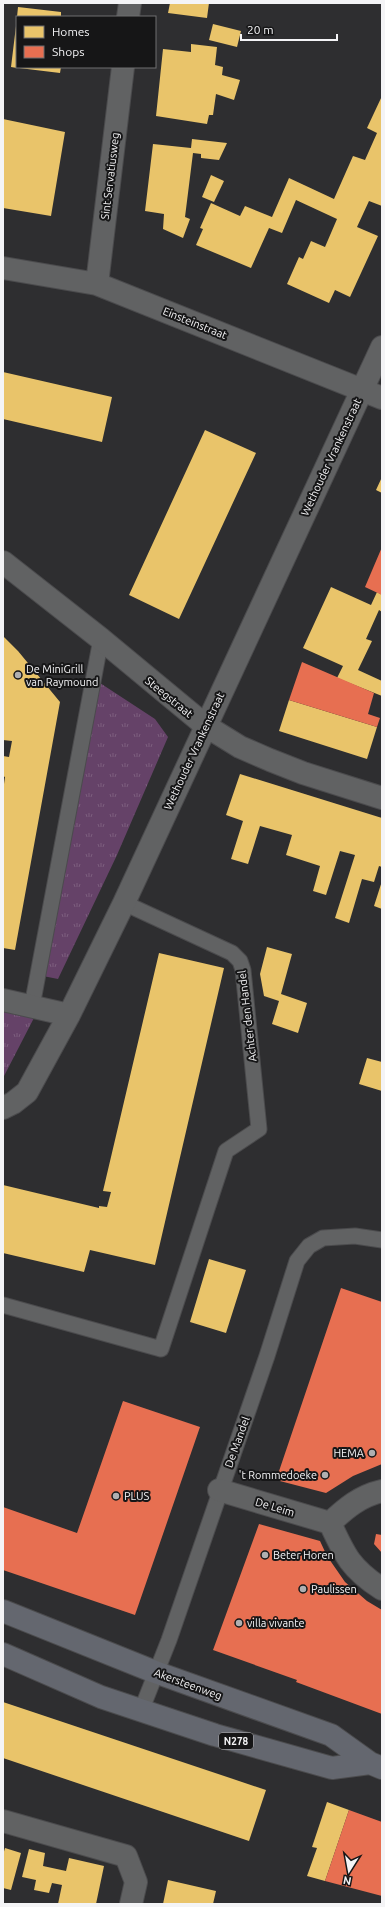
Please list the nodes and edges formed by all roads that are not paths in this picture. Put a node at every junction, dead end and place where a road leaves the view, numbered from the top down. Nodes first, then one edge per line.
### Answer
1 (130, 3) edge
2 (128, 16) edge
3 (122, 68) edge
4 (3, 268) edge
5 (97, 284) junction
6 (382, 347) edge
7 (362, 390) junction
8 (382, 398) edge
9 (3, 562) edge
10 (101, 640) junction
11 (206, 726) junction
12 (382, 798) edge
13 (124, 902) junction
14 (3, 1000) edge
15 (32, 1006) junction
16 (69, 1015) junction
17 (8, 1106) edge
18 (382, 1240) edge
19 (3, 1304) edge
20 (220, 1490) junction
21 (382, 1491) edge
22 (330, 1523) junction
23 (382, 1589) edge
24 (3, 1611) edge
25 (3, 1654) edge
26 (155, 1672) junction
27 (141, 1711) junction
28 (376, 1765) edge
29 (11, 1823) edge
30 (132, 1904) edge

1 - 2 street
3 - 5 street, Sint Servatiusweg
4 - 5 street, Einsteinstraat
5 - 7 street, Einsteinstraat
6 - 7 street, Wethouder Vrankenstraat
7 - 8 street, Einsteinstraat
7 - 11 street, Wethouder Vrankenstraat
9 - 10 street, Steegstraat
10 - 11 street, Steegstraat
10 - 15 lane
11 - 12 street, Steegstraat
11 - 13 street, Wethouder Vrankenstraat
13 - 16 street, Wethouder Vrankenstraat
13 - 19 lane, Achter den Handel
14 - 15 street
15 - 16 street
16 - 17 street, Wethouder Vrankenstraat
18 - 20 lane, De Mandel
20 - 22 street, De Leim
20 - 26 lane, De Mandel
21 - 22 street
22 - 23 street
24 - 26 main road, Akersteenweg / N278
25 - 27 main road, Akersteenweg / N278
26 - 27 lane, De Mandel
26 - 28 main road, Akersteenweg / N278
27 - 28 main road, Akersteenweg / N278
29 - 30 street

